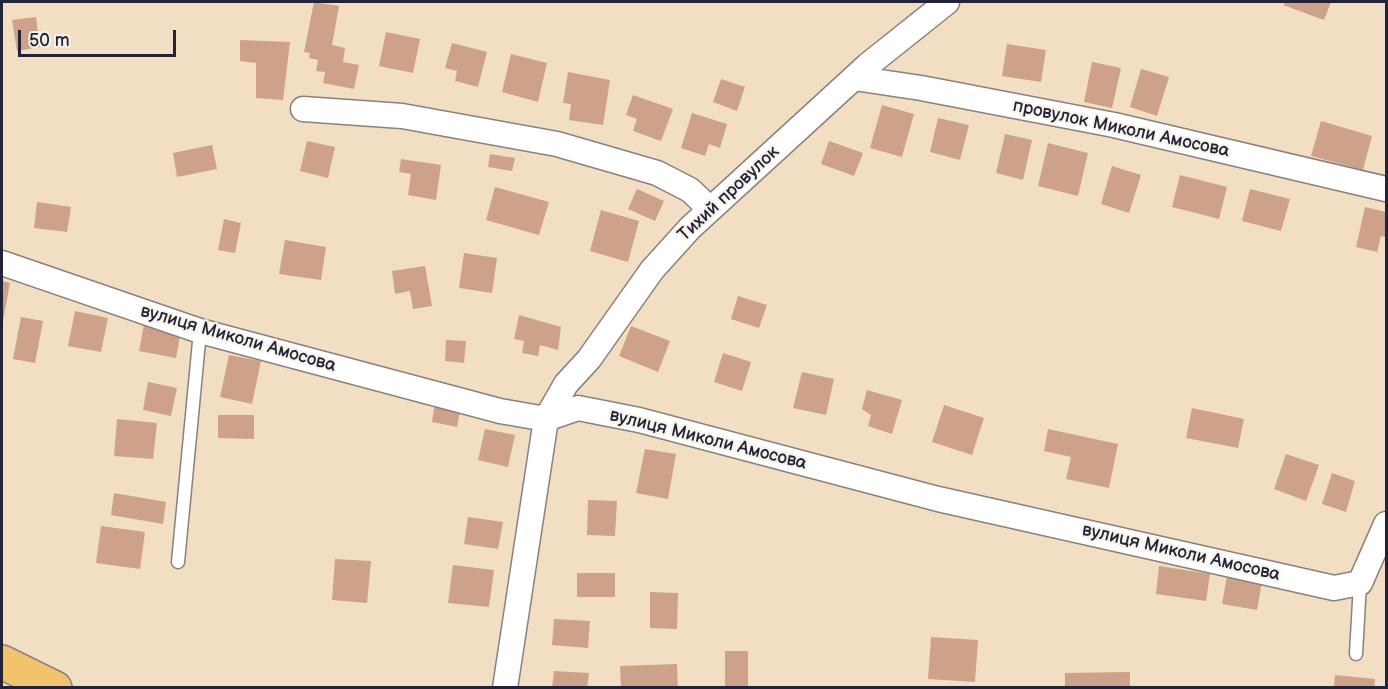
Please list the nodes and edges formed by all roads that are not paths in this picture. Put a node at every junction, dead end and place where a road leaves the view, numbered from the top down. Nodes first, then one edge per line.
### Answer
1 (947, 2) edge
2 (854, 78) junction
3 (303, 109) dead end
4 (1386, 189) edge
5 (710, 209) junction
6 (2, 263) edge
7 (200, 331) junction
8 (546, 419) junction
9 (1386, 524) edge
10 (178, 562) dead end
11 (1360, 583) junction
12 (1356, 654) dead end
13 (2, 662) edge
14 (55, 687) edge
15 (505, 687) edge

1 - 2 street, Тихий провулок
2 - 4 street, провулок Миколи Амосова
2 - 5 street, Тихий провулок
3 - 5 street
5 - 8 street, Тихий провулок
6 - 7 street, вулиця Миколи Амосова
7 - 8 street, вулиця Миколи Амосова
7 - 10 lane
8 - 11 street, вулиця Миколи Амосова
8 - 15 street
9 - 11 street
11 - 12 lane
13 - 14 main road

